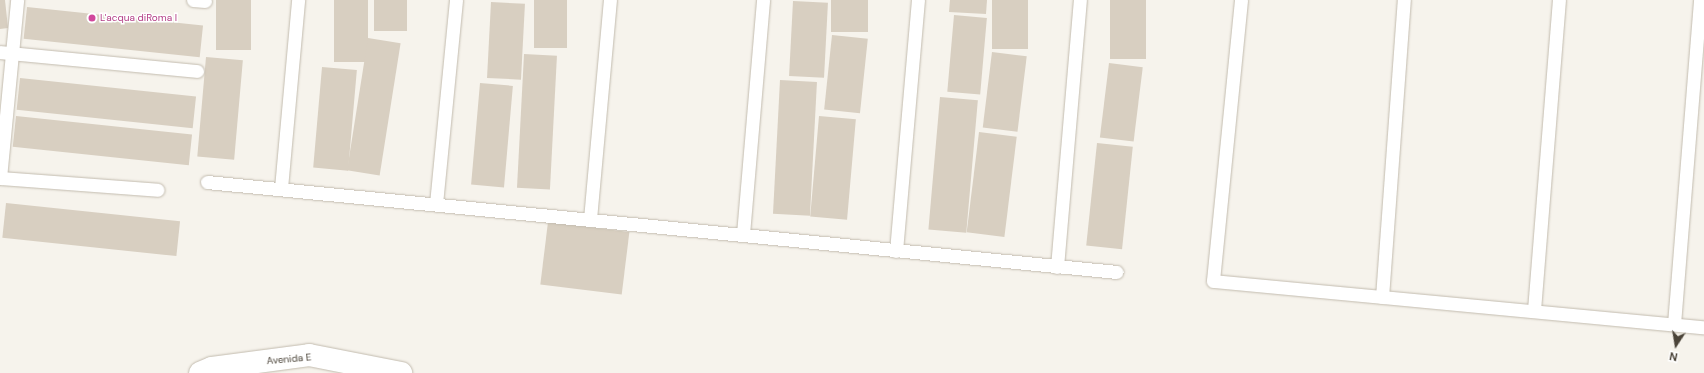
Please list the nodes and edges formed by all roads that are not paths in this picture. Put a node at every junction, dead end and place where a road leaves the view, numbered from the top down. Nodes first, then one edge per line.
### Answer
1 (16, 0) edge
2 (298, 0) edge
3 (456, 0) edge
4 (610, 0) edge
5 (763, 0) edge
6 (918, 0) edge
7 (1080, 0) edge
8 (1241, 0) edge
9 (1404, 0) edge
10 (1559, 0) edge
11 (1700, 0) edge
12 (6, 52) edge
13 (197, 71) dead end
14 (0, 178) edge
15 (208, 182) dead end
16 (281, 188) junction
17 (158, 190) dead end
18 (436, 204) junction
19 (590, 219) junction
20 (743, 234) junction
21 (896, 251) junction
22 (1057, 267) junction
23 (1118, 272) dead end
24 (1382, 297) junction
25 (1534, 310) junction
26 (1674, 324) junction
27 (1704, 327) edge
28 (200, 373) edge
29 (402, 373) edge

1 - 12 lane
2 - 16 lane
3 - 18 lane
4 - 19 lane
5 - 20 lane
6 - 21 lane
7 - 22 lane
8 - 24 lane
9 - 24 lane
10 - 25 lane
11 - 26 lane
12 - 13 lane
12 - 14 lane
14 - 17 lane
15 - 16 lane
16 - 18 lane
18 - 19 lane
19 - 20 lane
20 - 21 lane
21 - 22 lane
22 - 23 lane
24 - 25 lane
25 - 26 lane
26 - 27 lane
28 - 29 street, Avenida E

